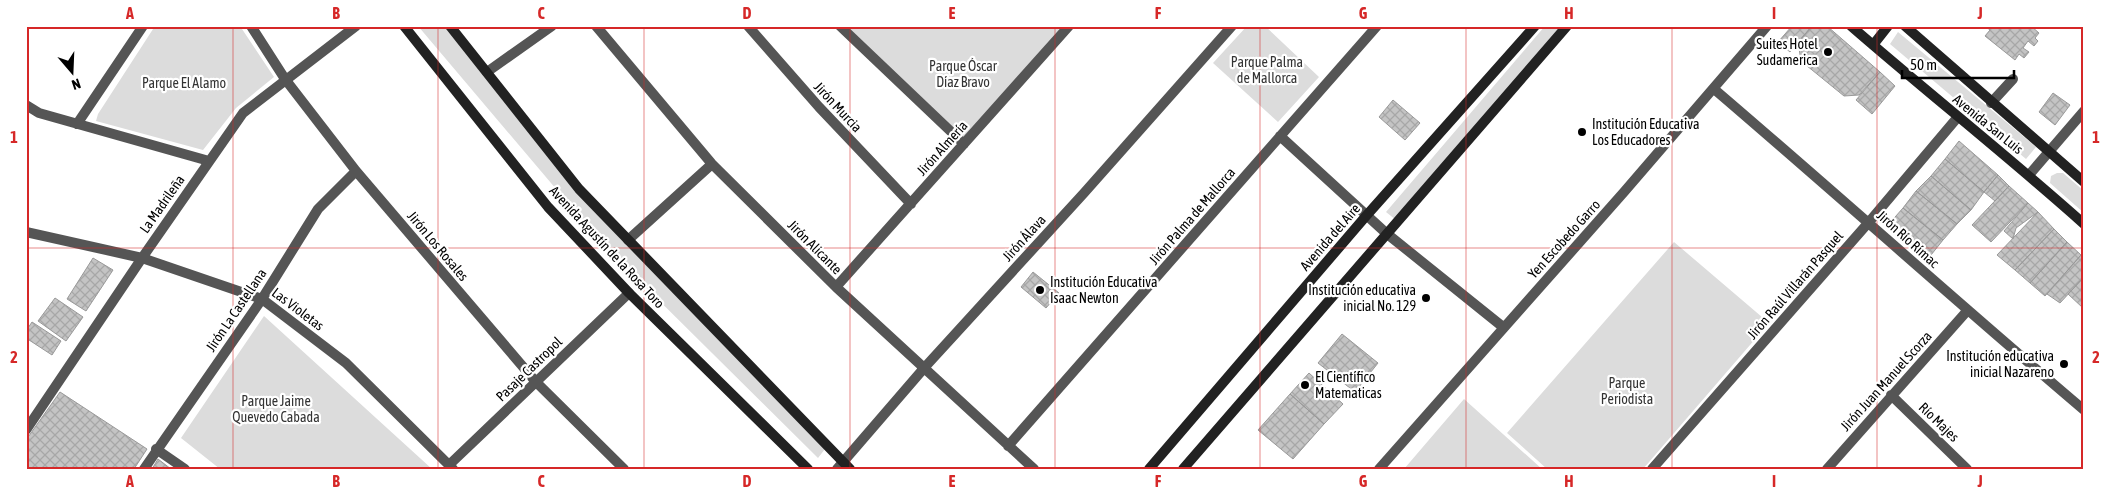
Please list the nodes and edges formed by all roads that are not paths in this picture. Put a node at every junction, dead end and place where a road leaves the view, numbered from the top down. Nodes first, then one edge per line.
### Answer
1 (143, 26) edge
2 (251, 26) edge
3 (356, 26) edge
4 (404, 26) edge
5 (450, 26) edge
6 (552, 26) edge
7 (596, 26) edge
8 (748, 26) edge
9 (840, 26) edge
10 (1069, 26) edge
11 (1232, 26) edge
12 (1377, 26) edge
13 (1535, 26) edge
14 (1567, 26) edge
15 (1767, 26) edge
16 (1851, 26) edge
17 (1888, 26) edge
18 (1905, 26) edge
19 (1873, 45) junction
20 (487, 72) junction
21 (285, 79) junction
22 (2013, 79) dead end
23 (1714, 89) junction
24 (1991, 103) junction
25 (26, 106) edge
26 (2084, 111) edge
27 (1957, 118) junction
28 (77, 124) junction
29 (1280, 136) junction
30 (964, 144) junction
31 (2049, 151) junction
32 (210, 161) junction
33 (712, 164) junction
34 (356, 171) junction
35 (2029, 175) junction
36 (2084, 182) edge
37 (911, 204) junction
38 (1366, 216) junction
39 (1869, 222) junction
40 (2084, 224) edge
41 (26, 232) edge
42 (1386, 233) junction
43 (628, 240) junction
44 (142, 258) junction
45 (836, 288) junction
46 (629, 293) junction
47 (262, 299) junction
48 (1967, 311) junction
49 (1503, 328) junction
50 (925, 368) junction
51 (536, 382) junction
52 (1892, 395) junction
53 (2084, 410) edge
54 (26, 430) edge
55 (1008, 446) junction
56 (156, 449) junction
57 (451, 467) edge
58 (843, 467) edge
59 (144, 469) edge
60 (185, 469) edge
61 (624, 469) edge
62 (808, 469) edge
63 (1034, 469) edge
64 (1149, 469) edge
65 (1183, 469) edge
66 (1379, 469) edge
67 (1652, 469) edge
68 (1827, 469) edge
69 (1967, 469) edge

1 - 28 street
2 - 21 street, Jirón Los Rosales
3 - 21 street, La Madrileña
4 - 46 main road, Avenida Agustín de la Rosa Toro
5 - 20 main road, Avenida Agustín de la Rosa Toro
6 - 20 street
7 - 33 street, Jirón Alicante
8 - 37 street, Jirón Murcia
9 - 30 street
10 - 30 street, Jirón Almería
11 - 50 street, Jirón Álava
12 - 29 street, Jirón Palma de Mallorca
13 - 38 main road, Avenida del Aire
14 - 42 main road
15 - 23 street, Yen Escobedo Garro
16 - 19 main road, Avenida San Luis
17 - 19 main road
18 - 24 main road, Avenida San Luis
19 - 27 main road, Avenida San Luis
20 - 43 main road, Avenida Agustín de la Rosa Toro
21 - 32 street, La Madrileña
21 - 34 street, Jirón Los Rosales
22 - 24 street
23 - 39 street, Jirón Río Rímac
23 - 49 street, Yen Escobedo Garro
24 - 31 main road, Avenida San Luis
25 - 28 street
26 - 31 street
27 - 35 main road, Avenida San Luis
27 - 39 street, Jirón Raúl Villarán Pasquel
28 - 32 street
29 - 38 street
29 - 55 street, Jirón Palma de Mallorca
30 - 37 street, Jirón Almería
31 - 35 street
31 - 36 main road, Avenida San Luis
32 - 44 street, La Madrileña
33 - 43 street
33 - 45 street, Jirón Alicante
34 - 47 street, Jirón La Castellana
34 - 51 street, Jirón Los Rosales
35 - 40 main road, Avenida San Luis
37 - 45 street, Jirón Almería
38 - 42 street
38 - 64 main road, Avenida del Aire
39 - 48 street, Jirón Río Rímac
39 - 67 street, Jirón Raúl Villarán Pasquel
41 - 44 street, Las Violetas
42 - 49 street
42 - 65 main road
43 - 58 main road, Avenida Agustín de la Rosa Toro
44 - 47 street, Las Violetas
44 - 54 street, La Madrileña
45 - 50 street, Jirón Alicante
46 - 51 street, Pasaje Castropol
46 - 62 main road, Avenida Agustín de la Rosa Toro
47 - 56 street, Jirón La Castellana
47 - 57 street, Las Violetas
48 - 52 street, Jirón Juan Manuel Scorza
48 - 53 street, Jirón Río Rímac
49 - 66 street, Yen Escobedo Garro
50 - 55 street, Jirón Alicante
50 - 58 street, Jirón Álava
51 - 57 street, Pasaje Castropol
51 - 61 street, Jirón Los Rosales
52 - 68 street, Jirón Juan Manuel Scorza
52 - 69 street, Río Majes
55 - 63 street, Jirón Alicante
56 - 59 street, Jirón La Castellana
56 - 60 street

